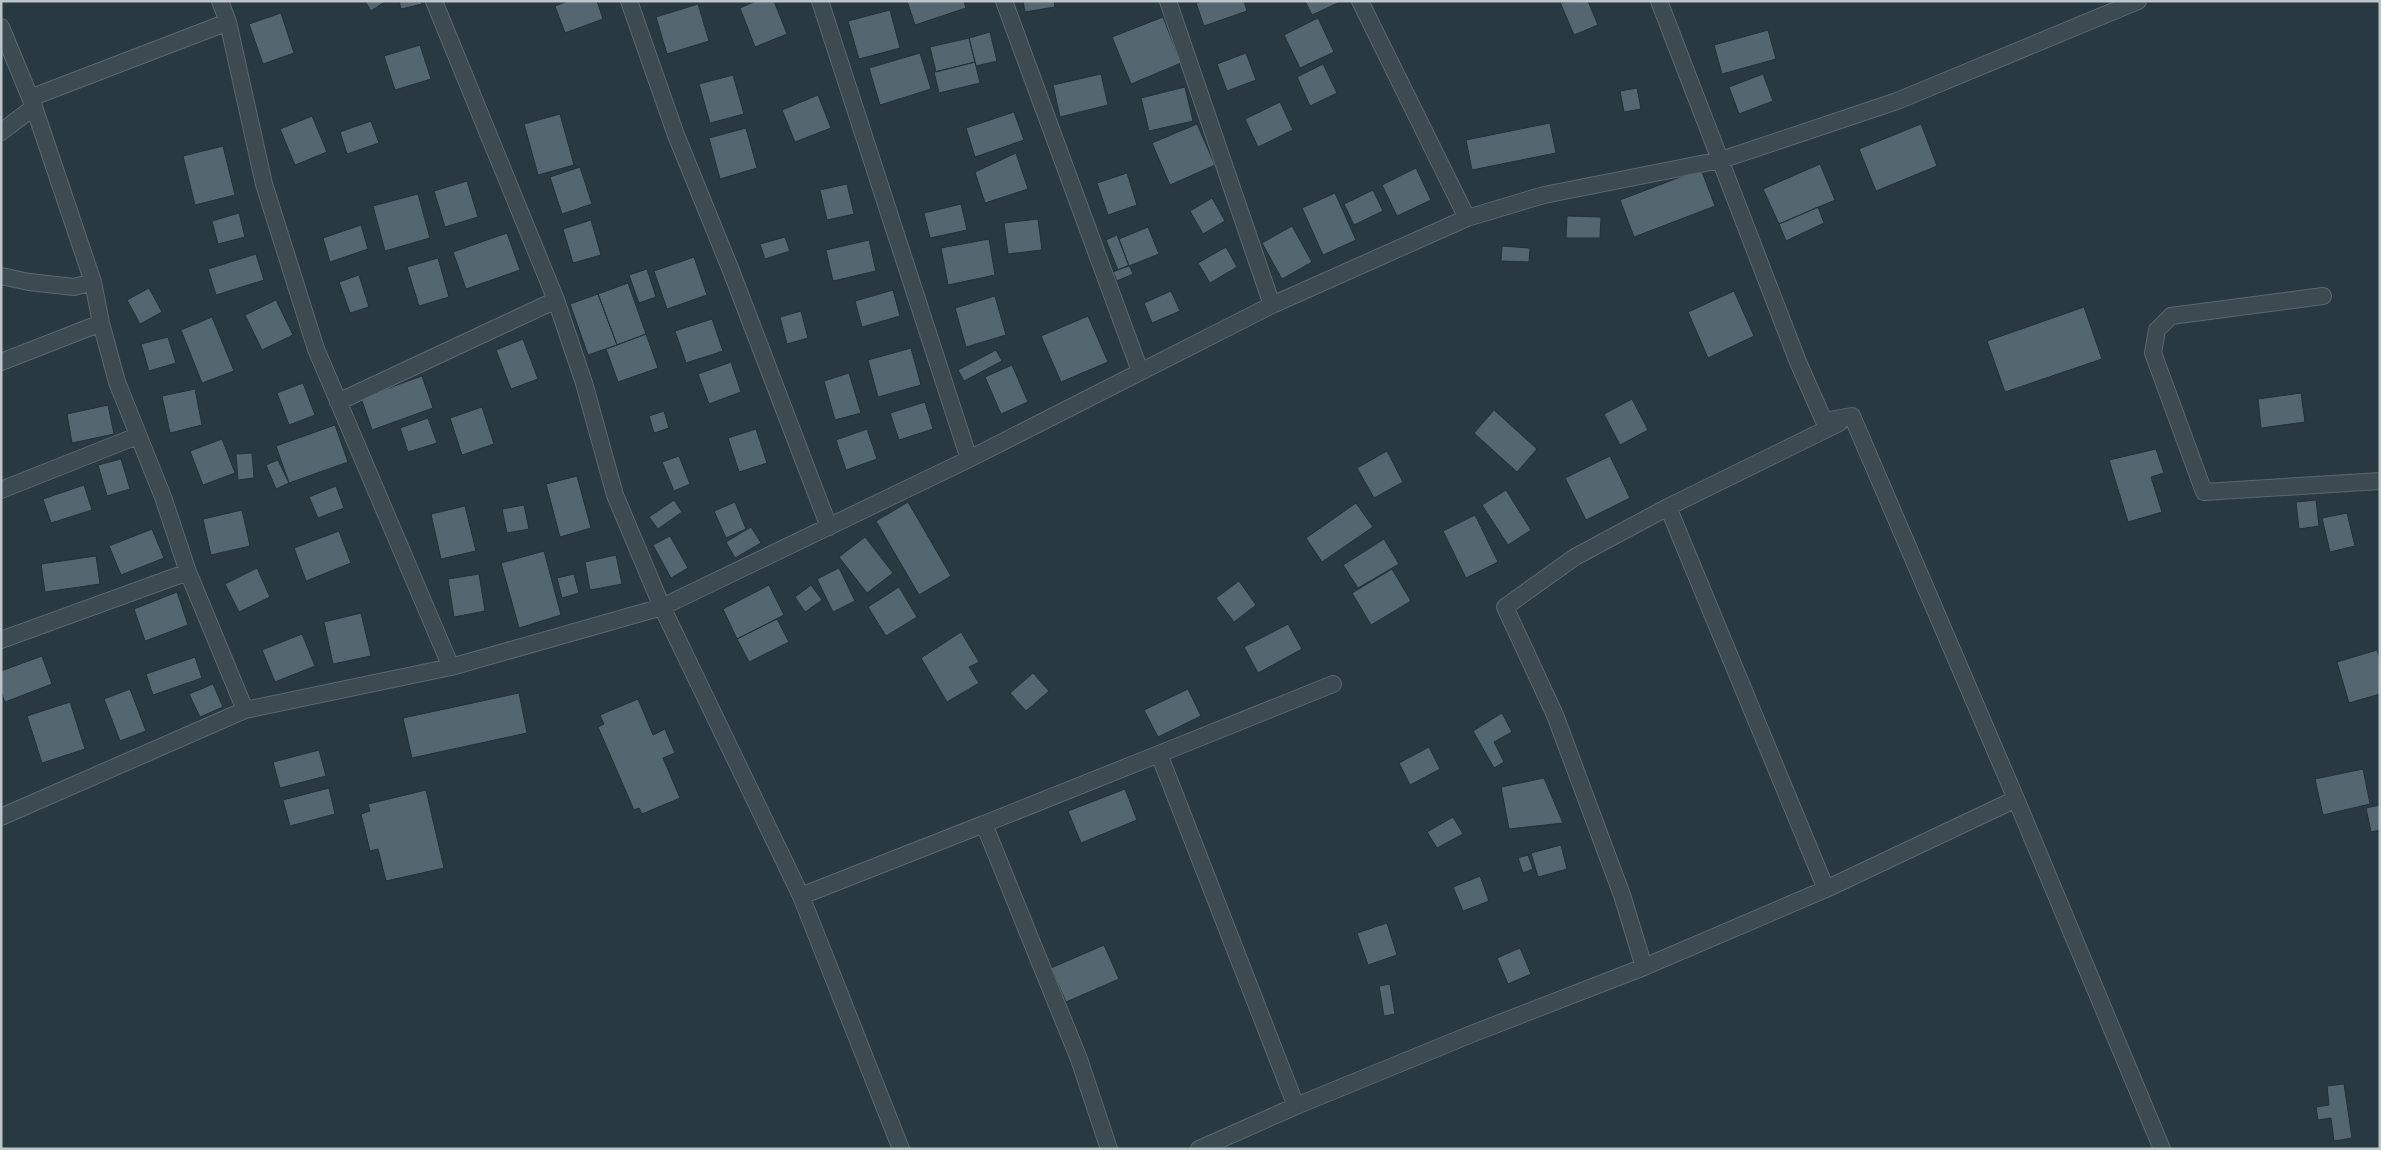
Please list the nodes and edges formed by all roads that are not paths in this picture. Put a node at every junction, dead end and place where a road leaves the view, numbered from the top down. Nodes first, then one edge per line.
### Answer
1 (220, 1) edge
2 (434, 1) edge
3 (629, 1) edge
4 (820, 1) edge
5 (1004, 1) edge
6 (1168, 1) edge
7 (1360, 1) edge
8 (1659, 1) edge
9 (2138, 1) edge
10 (228, 22) junction
11 (1, 27) edge
12 (32, 102) junction
13 (1, 132) edge
14 (1721, 160) junction
15 (1467, 218) junction
16 (1, 276) edge
17 (93, 282) junction
18 (2323, 296) dead end
19 (556, 300) junction
20 (1272, 305) junction
21 (100, 323) junction
22 (1, 362) edge
23 (1140, 370) junction
24 (338, 402) junction
25 (1852, 416) junction
26 (137, 436) junction
27 (969, 460) junction
28 (2380, 481) edge
29 (1, 490) edge
30 (1668, 507) junction
31 (829, 527) junction
32 (188, 572) junction
33 (662, 607) junction
34 (1, 640) edge
35 (451, 667) junction
36 (1333, 684) dead end
37 (245, 710) junction
38 (1159, 754) junction
39 (2016, 799) junction
40 (1, 818) edge
41 (984, 824) junction
42 (1826, 889) junction
43 (802, 896) junction
44 (1644, 967) junction
45 (1296, 1106) junction
46 (902, 1149) edge
47 (1109, 1149) edge
48 (1199, 1149) edge
49 (2162, 1149) edge

1 - 10 street
2 - 19 street
3 - 31 street
4 - 27 street
5 - 23 street
6 - 20 street
7 - 15 street
8 - 14 street
9 - 14 street
10 - 12 street
10 - 24 street
11 - 12 street
12 - 13 street
12 - 17 street
14 - 15 street
14 - 25 street
15 - 20 street
16 - 17 street
17 - 21 street
18 - 28 street
19 - 24 street
19 - 33 street
20 - 23 street
21 - 22 street
21 - 26 street
23 - 27 street
24 - 35 street
25 - 30 street
25 - 39 street
26 - 29 street
26 - 32 street
27 - 31 street
30 - 42 street
30 - 44 street
31 - 33 street
32 - 34 street
32 - 37 street
33 - 35 street
33 - 43 street
35 - 37 street
36 - 38 street
37 - 40 street
38 - 41 street
38 - 45 street
39 - 42 street
39 - 49 street
41 - 43 street
41 - 47 street
42 - 44 street
43 - 46 street
44 - 45 street
45 - 48 street

